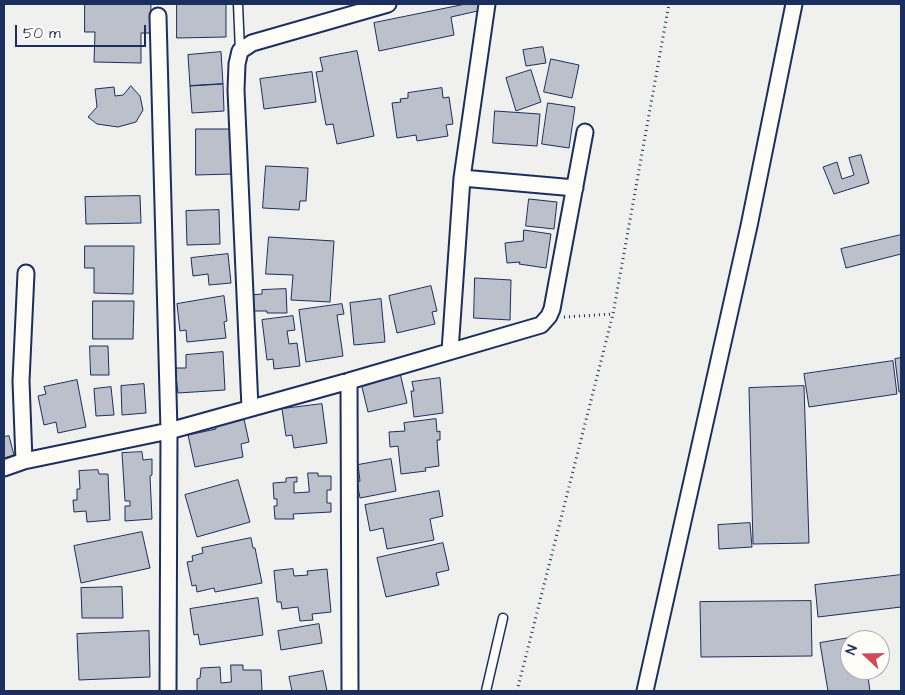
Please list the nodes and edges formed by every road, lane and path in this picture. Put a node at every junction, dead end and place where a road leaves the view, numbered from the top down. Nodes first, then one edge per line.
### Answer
1 (238, 4) edge
2 (388, 4) edge
3 (488, 4) edge
4 (670, 4) edge
5 (794, 4) edge
6 (158, 16) dead end
7 (240, 51) junction
8 (585, 132) dead end
9 (462, 178) junction
10 (575, 188) junction
11 (26, 274) dead end
12 (613, 314) junction
13 (549, 316) junction
14 (450, 351) junction
15 (349, 381) junction
16 (250, 408) junction
17 (169, 431) junction
18 (24, 461) junction
19 (4, 468) edge
20 (503, 618) dead end
21 (168, 691) edge
22 (350, 691) edge
23 (486, 691) edge
24 (517, 691) edge
25 (645, 691) edge

1 - 7 lane
2 - 7 street
3 - 9 street
4 - 12 path
5 - 25 street
6 - 17 street
7 - 16 street
8 - 10 street
9 - 10 street
9 - 14 street
10 - 13 street
11 - 18 street
12 - 13 path
12 - 24 path
13 - 14 street
14 - 15 street
15 - 16 street
15 - 22 street
16 - 17 street
17 - 18 street
17 - 21 street
18 - 19 street
20 - 23 lane

